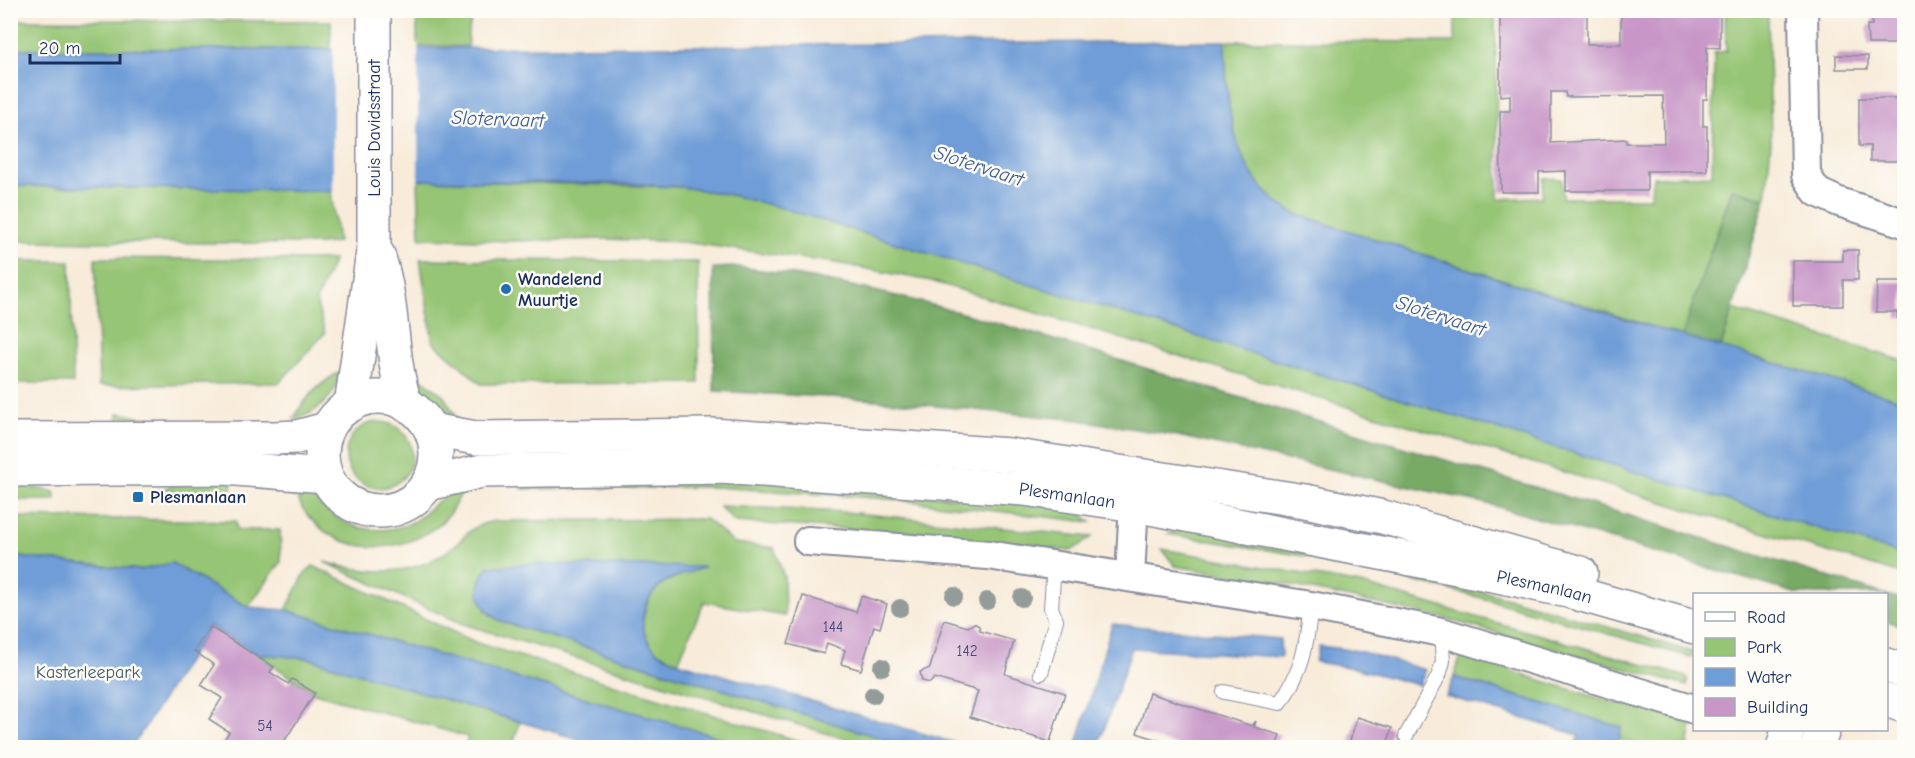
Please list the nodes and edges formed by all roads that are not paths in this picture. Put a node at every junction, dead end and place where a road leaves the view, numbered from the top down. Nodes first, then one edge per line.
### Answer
1 (1803, 10) edge
2 (374, 20) edge
3 (1905, 223) edge
4 (374, 245) junction
5 (351, 405) junction
6 (406, 405) junction
7 (327, 429) junction
8 (430, 430) junction
9 (10, 439) edge
10 (10, 470) edge
11 (325, 476) junction
12 (428, 484) junction
13 (1135, 489) junction
14 (808, 541) dead end
15 (1054, 566) junction
16 (1130, 577) junction
17 (1693, 604) edge
18 (1311, 606) junction
19 (1693, 626) edge
20 (1441, 632) junction
21 (1888, 665) edge
22 (1905, 671) edge
23 (1041, 673) dead end
24 (1224, 692) dead end
25 (1888, 700) edge
26 (1905, 706) edge
27 (1693, 708) edge
28 (1787, 731) edge
29 (1822, 731) edge
30 (1406, 736) dead end
31 (1783, 747) edge
32 (1817, 747) edge

1 - 3 street
2 - 4 main road, Louis Davidsstraat
4 - 5 main road, Louis Davidsstraat
4 - 6 main road, Louis Davidsstraat
5 - 6 main road
5 - 7 main road
6 - 8 main road
7 - 9 main road
7 - 11 main road
8 - 12 main road
8 - 13 main road, Plesmanlaan
10 - 11 main road
11 - 12 main road
12 - 13 main road, Plesmanlaan
13 - 16 street
13 - 17 main road, Plesmanlaan
13 - 19 main road, Plesmanlaan
14 - 15 street
15 - 16 street
15 - 23 lane
16 - 18 street
18 - 20 street
18 - 24 lane
20 - 27 street
20 - 30 lane
21 - 22 main road
25 - 26 main road
28 - 31 main road
29 - 32 main road

